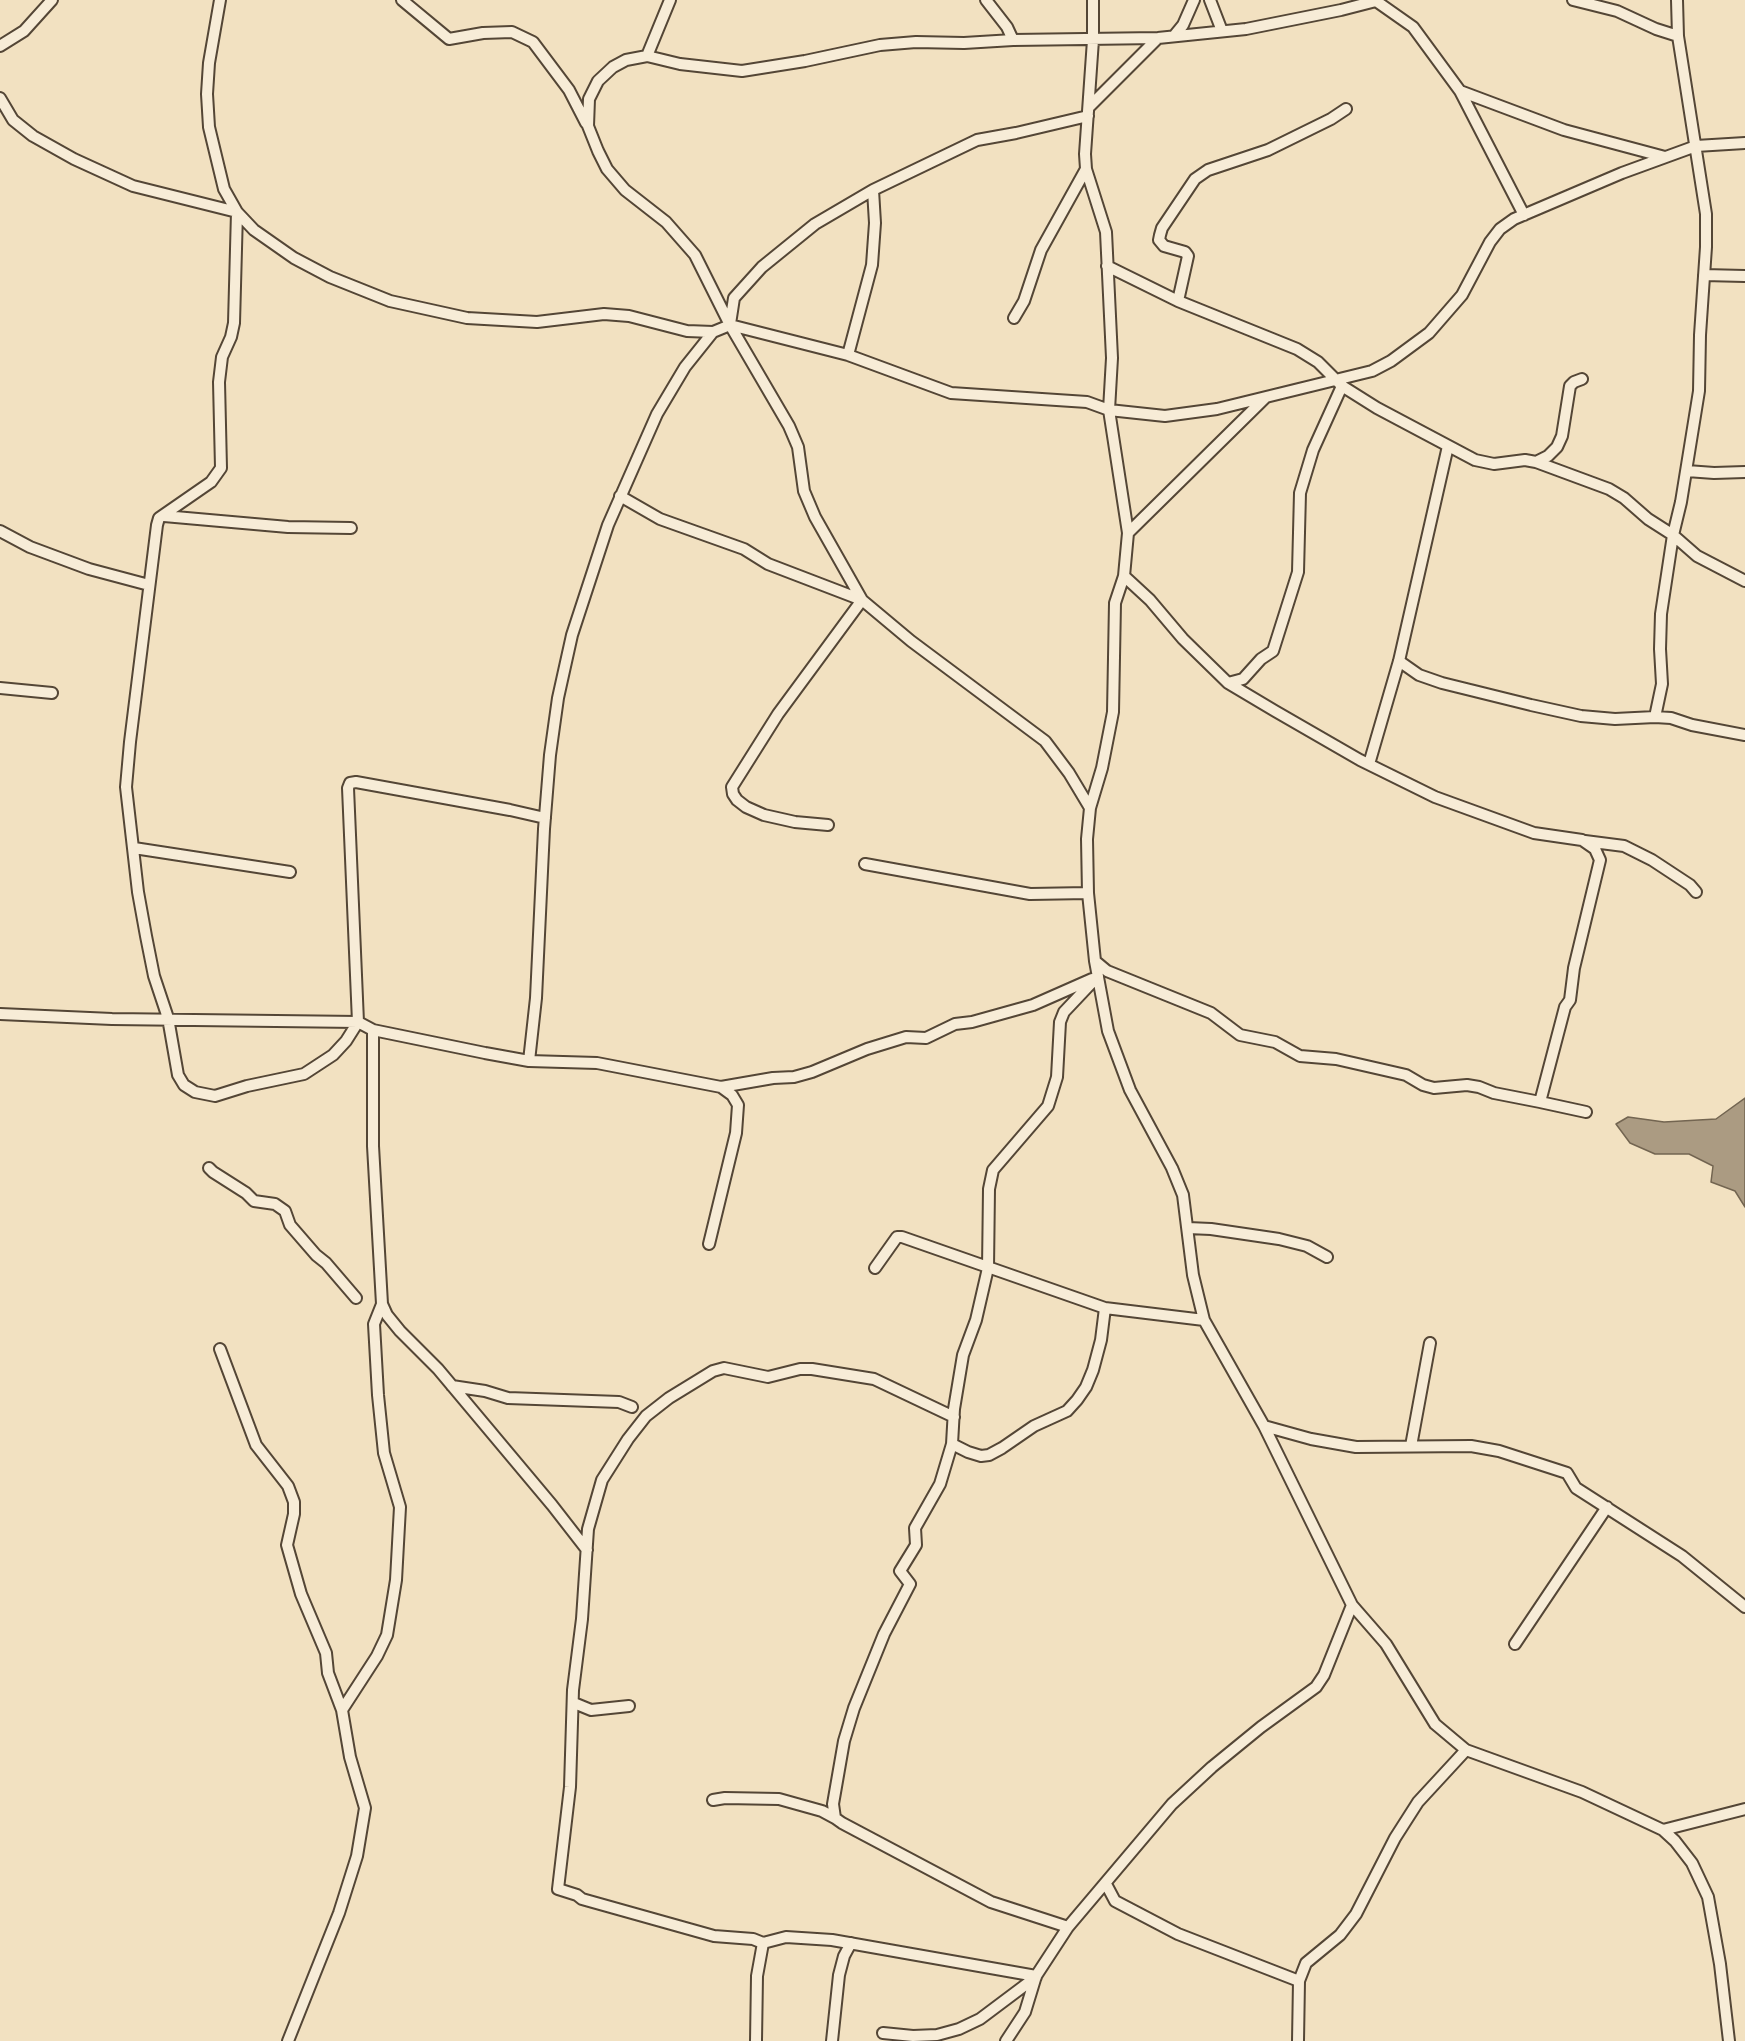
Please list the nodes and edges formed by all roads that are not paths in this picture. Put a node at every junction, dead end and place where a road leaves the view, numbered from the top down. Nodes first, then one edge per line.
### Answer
1 (52, 0) edge
2 (220, 0) edge
3 (402, 0) edge
4 (670, 0) edge
5 (986, 0) edge
6 (1093, 0) edge
7 (1194, 0) edge
8 (1210, 0) edge
9 (1376, 0) edge
10 (1573, 0) edge
11 (1677, 0) edge
12 (1222, 31) junction
13 (1174, 36) junction
14 (1678, 36) junction
15 (1158, 38) junction
16 (1093, 39) junction
17 (1013, 40) junction
18 (0, 46) edge
19 (647, 56) junction
20 (1460, 91) junction
21 (0, 98) edge
22 (1346, 109) dead end
23 (1089, 111) junction
24 (588, 126) junction
25 (1745, 143) edge
26 (1696, 146) junction
27 (1665, 157) junction
28 (1086, 169) junction
29 (873, 190) junction
30 (237, 213) junction
31 (1524, 215) junction
32 (1107, 266) junction
33 (1704, 275) junction
34 (1745, 276) edge
35 (1178, 301) junction
36 (1014, 318) dead end
37 (730, 325) junction
38 (713, 332) junction
39 (848, 354) junction
40 (1582, 379) dead end
41 (1339, 383) junction
42 (1265, 397) junction
43 (1109, 410) junction
44 (1448, 446) junction
45 (1536, 462) junction
46 (1687, 471) junction
47 (1745, 472) edge
48 (620, 496) junction
49 (165, 516) junction
50 (351, 528) dead end
51 (0, 531) edge
52 (1128, 533) junction
53 (1673, 536) junction
54 (1124, 576) junction
55 (1745, 581) edge
56 (149, 585) junction
57 (862, 600) junction
58 (1399, 661) junction
59 (1228, 683) junction
60 (0, 688) edge
61 (52, 693) dead end
62 (1655, 717) junction
63 (1745, 735) edge
64 (1369, 764) junction
65 (1090, 808) junction
66 (545, 818) junction
67 (828, 825) dead end
68 (1582, 840) junction
69 (134, 848) junction
70 (865, 864) dead end
71 (290, 872) dead end
72 (1696, 892) dead end
73 (1088, 893) junction
74 (1095, 961) junction
75 (1098, 976) junction
76 (0, 1014) edge
77 (168, 1018) junction
78 (358, 1022) junction
79 (373, 1030) junction
80 (529, 1061) junction
81 (721, 1087) junction
82 (1540, 1101) junction
83 (1586, 1112) dead end
84 (209, 1168) dead end
85 (1188, 1228) junction
86 (709, 1244) dead end
87 (1327, 1257) dead end
88 (875, 1268) dead end
89 (988, 1268) junction
90 (356, 1298) dead end
91 (382, 1304) junction
92 (1105, 1308) junction
93 (1204, 1320) junction
94 (1430, 1343) dead end
95 (220, 1349) dead end
96 (452, 1386) junction
97 (632, 1407) dead end
98 (954, 1418) junction
99 (1264, 1426) junction
100 (952, 1444) junction
101 (1411, 1446) junction
102 (1607, 1507) junction
103 (587, 1550) junction
104 (1352, 1605) junction
105 (1745, 1607) edge
106 (1515, 1644) dead end
107 (574, 1703) junction
108 (629, 1706) dead end
109 (342, 1710) junction
110 (1466, 1750) junction
111 (713, 1800) dead end
112 (1745, 1809) edge
113 (835, 1818) junction
114 (1663, 1830) junction
115 (1106, 1884) junction
116 (1068, 1927) junction
117 (763, 1943) junction
118 (851, 1943) junction
119 (1036, 1976) junction
120 (1299, 1981) junction
121 (883, 2033) dead end
122 (288, 2041) edge
123 (756, 2041) edge
124 (832, 2041) edge
125 (1006, 2041) edge
126 (1298, 2041) edge
127 (1729, 2041) edge

1 - 18 street
2 - 30 street
3 - 24 street
4 - 19 street
5 - 17 street
6 - 16 street
7 - 13 street
8 - 12 street
9 - 12 street
9 - 20 street
10 - 14 street
11 - 14 street
12 - 13 street
13 - 15 street
14 - 26 street
15 - 16 street
15 - 23 street
16 - 17 street
16 - 23 street
17 - 19 street
19 - 24 street
20 - 27 street
20 - 31 street
21 - 30 street
22 - 35 street
23 - 28 street
23 - 29 street
24 - 37 street
25 - 26 street
26 - 27 street
26 - 33 street
27 - 31 street
28 - 32 street
28 - 36 street
29 - 37 street
29 - 39 street
30 - 38 street
30 - 49 street
31 - 41 street
32 - 35 street
32 - 43 street
33 - 34 street
33 - 46 street
35 - 41 street
37 - 38 street
37 - 39 street
37 - 57 street
38 - 48 street
39 - 43 street
40 - 45 street
41 - 42 street
41 - 44 street
41 - 59 street
42 - 43 street
42 - 52 street
43 - 52 street
44 - 45 street
44 - 58 street
45 - 53 street
46 - 47 street
46 - 53 street
48 - 57 street
48 - 66 street
49 - 50 street
49 - 56 street
51 - 56 street
52 - 54 street
53 - 55 street
53 - 62 street
54 - 59 street
54 - 65 street
56 - 69 street
57 - 65 street
57 - 67 street
58 - 62 street
58 - 64 street
59 - 64 street
60 - 61 street
62 - 63 street
64 - 68 street
65 - 73 street
66 - 78 street
66 - 80 street
68 - 72 street
68 - 82 street
69 - 71 street
69 - 77 street
70 - 73 street
73 - 74 street
74 - 75 street
74 - 82 street
75 - 81 street
75 - 85 street
75 - 89 street
76 - 77 street
77 - 78 street
77 - 78 street
78 - 79 street
79 - 80 street
79 - 91 street
80 - 81 street
81 - 86 street
82 - 83 street
84 - 90 street
85 - 87 street
85 - 93 street
88 - 89 street
89 - 92 street
89 - 98 street
91 - 96 street
91 - 109 street
92 - 93 street
92 - 100 street
93 - 99 street
94 - 101 street
95 - 109 street
96 - 97 street
96 - 103 street
98 - 100 street
98 - 103 street
99 - 101 street
99 - 104 street
100 - 113 street
101 - 102 street
102 - 105 street
102 - 106 street
103 - 107 street
104 - 110 street
104 - 115 street
107 - 108 street
107 - 117 street
109 - 122 street
110 - 114 street
110 - 120 street
111 - 113 street
112 - 114 street
113 - 116 street
114 - 127 street
115 - 116 street
115 - 120 street
116 - 119 street
117 - 118 street
117 - 123 street
118 - 119 street
118 - 124 street
119 - 121 street
119 - 125 street
120 - 126 street

